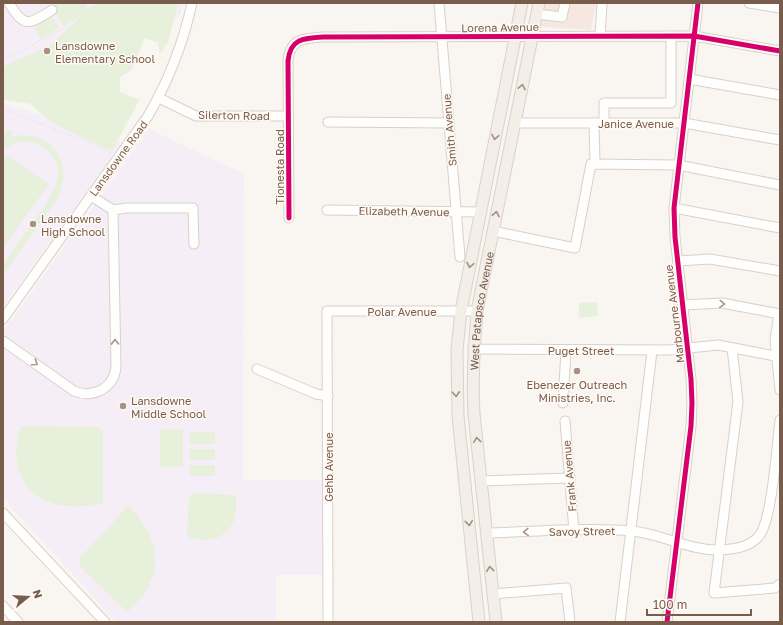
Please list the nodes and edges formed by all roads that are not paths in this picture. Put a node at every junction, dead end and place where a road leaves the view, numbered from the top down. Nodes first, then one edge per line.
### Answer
1 (9, 3) edge
2 (192, 3) edge
3 (439, 3) edge
4 (522, 3) edge
5 (565, 3) edge
6 (602, 3) edge
7 (698, 3) edge
8 (749, 3) edge
9 (538, 8) edge
10 (780, 8) edge
11 (52, 10) dead end
12 (515, 36) junction
13 (533, 36) junction
14 (600, 36) junction
15 (671, 36) junction
16 (694, 36) junction
17 (442, 37) junction
18 (780, 51) edge
19 (689, 79) junction
20 (780, 95) edge
21 (159, 98) junction
22 (288, 116) junction
23 (328, 122) dead end
24 (449, 123) junction
25 (514, 123) junction
26 (594, 123) junction
27 (604, 123) junction
28 (684, 123) junction
29 (780, 140) edge
30 (595, 164) junction
31 (678, 165) junction
32 (780, 185) edge
33 (91, 196) junction
34 (674, 208) junction
35 (113, 210) junction
36 (327, 210) dead end
37 (456, 212) junction
38 (480, 212) junction
39 (289, 218) dead end
40 (780, 228) edge
41 (493, 231) junction
42 (194, 244) dead end
43 (460, 257) dead end
44 (678, 260) junction
45 (780, 271) edge
46 (684, 305) junction
47 (327, 311) joint
48 (461, 311) junction
49 (477, 311) junction
50 (780, 314) edge
51 (3, 319) edge
52 (3, 341) edge
53 (474, 347) junction
54 (688, 348) junction
55 (732, 348) junction
56 (566, 350) junction
57 (652, 351) junction
58 (778, 356) edge
59 (257, 369) dead end
60 (780, 390) edge
61 (328, 396) junction
62 (563, 403) dead end
63 (780, 420) edge
64 (565, 421) dead end
65 (570, 478) junction
66 (481, 481) junction
67 (3, 513) edge
68 (574, 531) junction
69 (631, 531) junction
70 (486, 533) junction
71 (676, 542) junction
72 (719, 550) junction
73 (780, 584) edge
74 (493, 594) junction
75 (3, 606) edge
76 (18, 622) edge
77 (104, 622) edge
78 (328, 622) edge
79 (479, 622) edge
80 (496, 622) edge
81 (570, 622) edge
82 (620, 622) edge
83 (666, 622) edge

1 - 11 street
2 - 21 street, Lansdowne Road
3 - 17 street, Smith Avenue
4 - 12 main road, West Patapsco Avenue
5 - 9 street
6 - 14 street
7 - 16 street, Marbourne Avenue
8 - 10 street
9 - 13 main road, West Patapsco Avenue
12 - 13 street, Lorena Avenue
12 - 17 street, Lorena Avenue
12 -> 38 main road, West Patapsco Avenue
13 - 14 street, Lorena Avenue
25 -> 13 main road, West Patapsco Avenue
14 - 15 street, Lorena Avenue
15 - 16 street, Lorena Avenue
15 - 27 street
16 - 18 street, Lorena Avenue
16 - 19 street, Marbourne Avenue
17 - 22 street, Lorena Avenue
17 - 24 street, Smith Avenue
19 - 20 street
19 - 28 street, Marbourne Avenue
21 - 22 street, Silerton Road
21 - 33 street, Lansdowne Road
22 - 39 street, Tionesta Road
23 - 24 street
24 - 37 street, Smith Avenue
25 - 26 street, Janice Avenue
41 -> 25 main road, West Patapsco Avenue
26 - 27 street, Janice Avenue
26 - 30 street
27 - 28 street, Janice Avenue
28 - 29 street, Janice Avenue
28 - 31 street, Marbourne Avenue
30 - 31 street
30 - 41 street
31 - 32 street
31 - 34 street, Marbourne Avenue
33 - 35 street
33 - 51 street, Lansdowne Road
34 - 40 street
34 - 44 street, Marbourne Avenue
35 - 42 street
52 -> 35 street
36 - 37 street, Elizabeth Avenue
37 - 38 street, Elizabeth Avenue
37 - 43 street, Smith Avenue
38 -> 48 main road, West Patapsco Avenue
41 - 49 main road, West Patapsco Avenue
44 - 45 street
44 - 46 street, Marbourne Avenue
46 -> 50 street
46 - 54 street, Marbourne Avenue
47 - 48 street, Polar Avenue
47 - 61 street, Gehb Avenue
48 - 49 street, Polar Avenue
48 -> 79 main road, West Patapsco Avenue
49 - 53 main road, West Patapsco Avenue
50 - 58 street
53 - 56 street, Puget Street
66 -> 53 main road, West Patapsco Avenue
54 - 55 street, Puget Street
54 - 57 street, Puget Street
54 - 71 street, Marbourne Avenue
55 - 58 street, Puget Street
55 - 72 street
56 - 57 street, Puget Street
56 - 62 street
57 - 69 street
58 - 60 street
59 - 61 street
61 - 78 street, Gehb Avenue
63 - 72 street, Savoy Street
64 - 65 street, Frank Avenue
65 - 66 street
65 - 68 street, Frank Avenue
66 - 70 main road, West Patapsco Avenue
67 - 77 street
68 - 69 street, Savoy Street
68 -> 70 street, Savoy Street
69 - 71 street, Savoy Street
69 - 82 street
74 -> 70 main road, West Patapsco Avenue
71 - 72 street, Savoy Street
71 - 83 street, Marbourne Avenue
72 - 73 street
74 - 80 main road, West Patapsco Avenue
74 - 81 street
75 - 76 street

